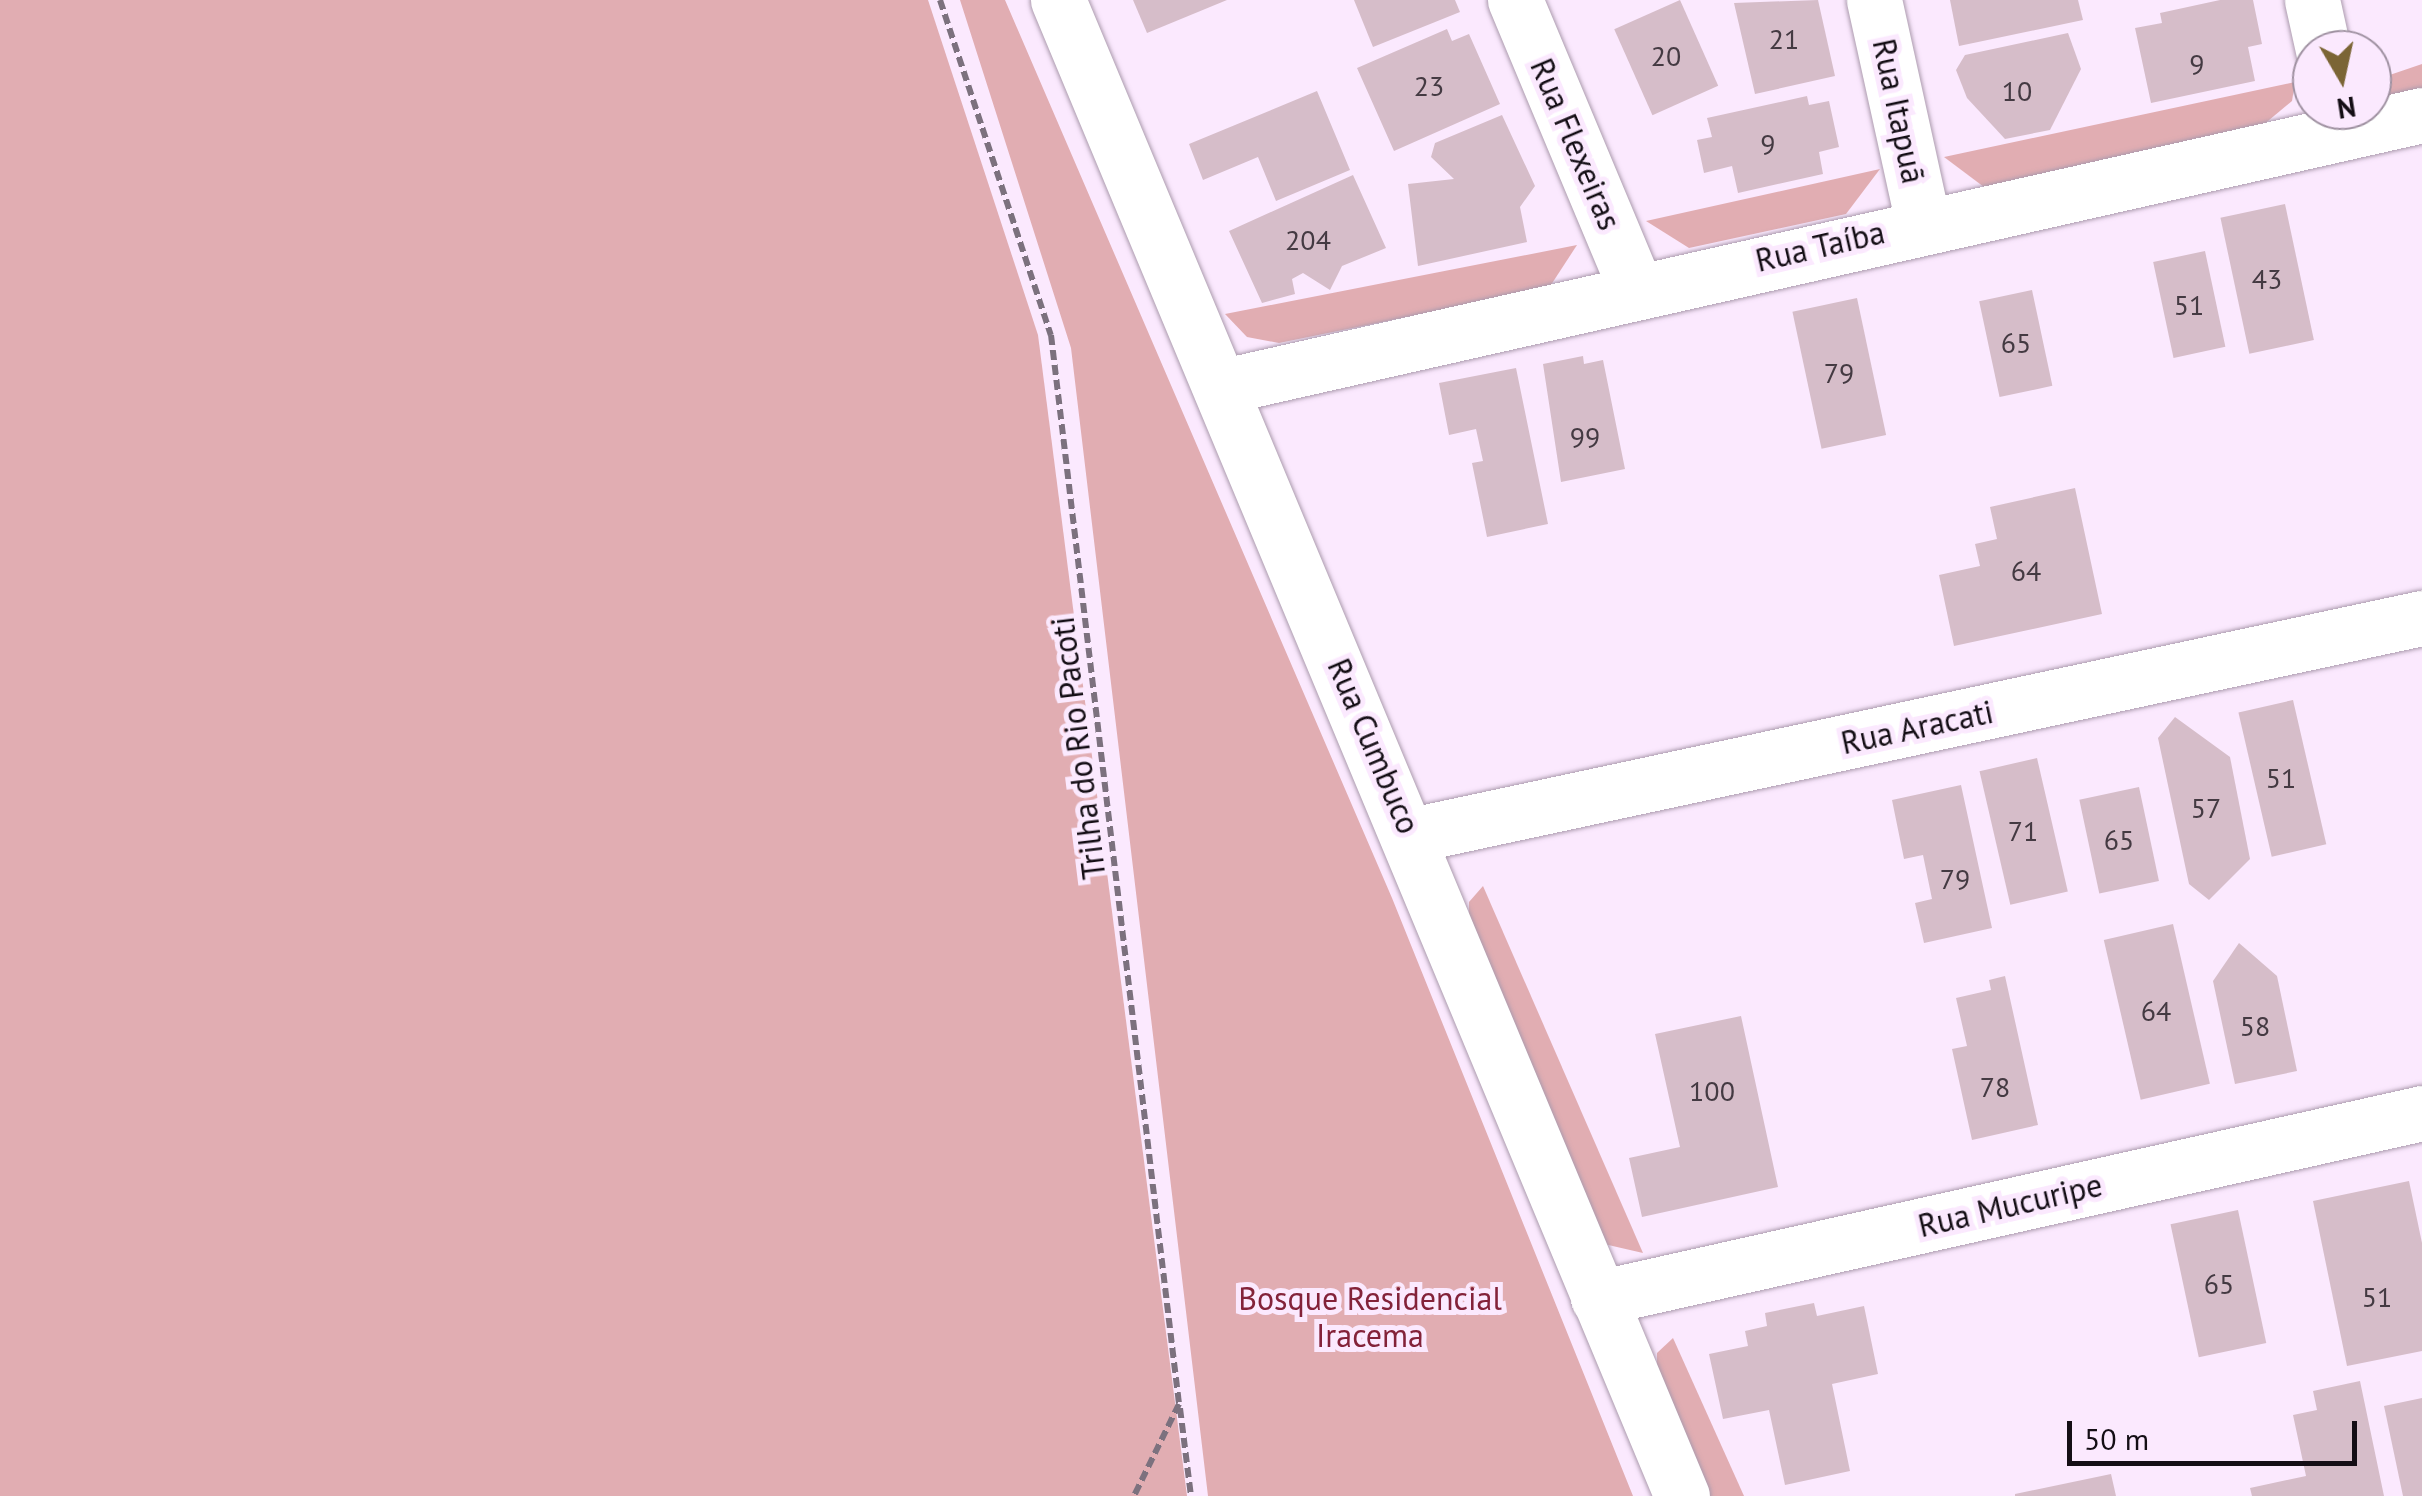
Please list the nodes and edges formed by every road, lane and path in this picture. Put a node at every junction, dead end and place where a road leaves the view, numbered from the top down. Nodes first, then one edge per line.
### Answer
1 (940, 0) edge
2 (1058, 0) edge
3 (1515, 0) edge
4 (1874, 0) edge
5 (2312, 0) edge
6 (2319, 30) edge
7 (2422, 114) edge
8 (2392, 116) edge
9 (2297, 130) edge
10 (1923, 222) junction
11 (1636, 289) junction
12 (1220, 387) junction
13 (2422, 618) edge
14 (1412, 836) junction
15 (2422, 1112) edge
16 (1598, 1298) junction
17 (1180, 1404) junction
18 (1134, 1496) edge
19 (1191, 1496) edge
20 (1682, 1496) edge

1 - 17 path, Trilha do Rio Pacoti
2 - 12 street, Rua Cumbuco
3 - 11 street, Rua Flexeiras
4 - 10 street, Rua Itapuã
5 - 6 street
7 - 8 street, Rua Taíba
9 - 10 street, Rua Taíba
10 - 11 street, Rua Taíba
11 - 12 street, Rua Taíba
12 - 14 street, Rua Cumbuco
13 - 14 street, Rua Aracati
14 - 16 street, Rua Cumbuco
15 - 16 street, Rua Mucuripe
16 - 20 street, Rua Cumbuco
17 - 18 path
17 - 19 path, Trilha do Rio Pacoti

